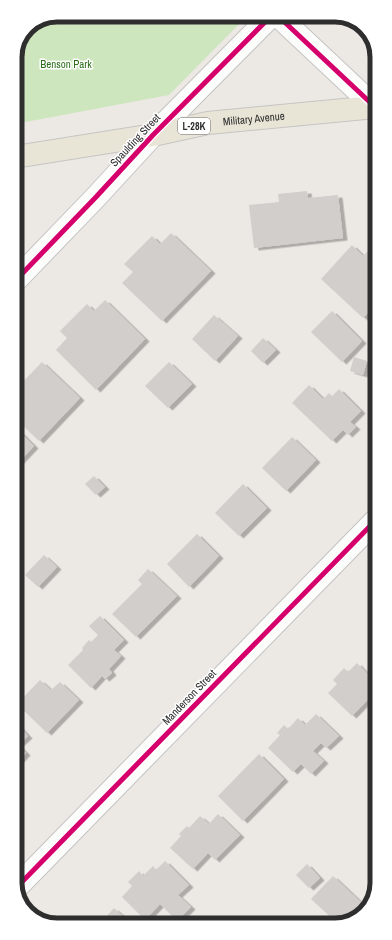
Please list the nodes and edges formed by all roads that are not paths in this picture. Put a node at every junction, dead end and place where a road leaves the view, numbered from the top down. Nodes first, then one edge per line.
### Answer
1 (265, 22) edge
2 (284, 22) edge
3 (370, 102) edge
4 (370, 107) edge
5 (153, 134) junction
6 (22, 156) edge
7 (22, 274) edge
8 (370, 526) edge
9 (22, 882) edge

1 - 5 street, Spaulding Street
2 - 3 street
4 - 5 main road, Military Avenue / L-28K
5 - 6 main road, Military Avenue / L-28K
5 - 7 street, Spaulding Street
8 - 9 street, Manderson Street

